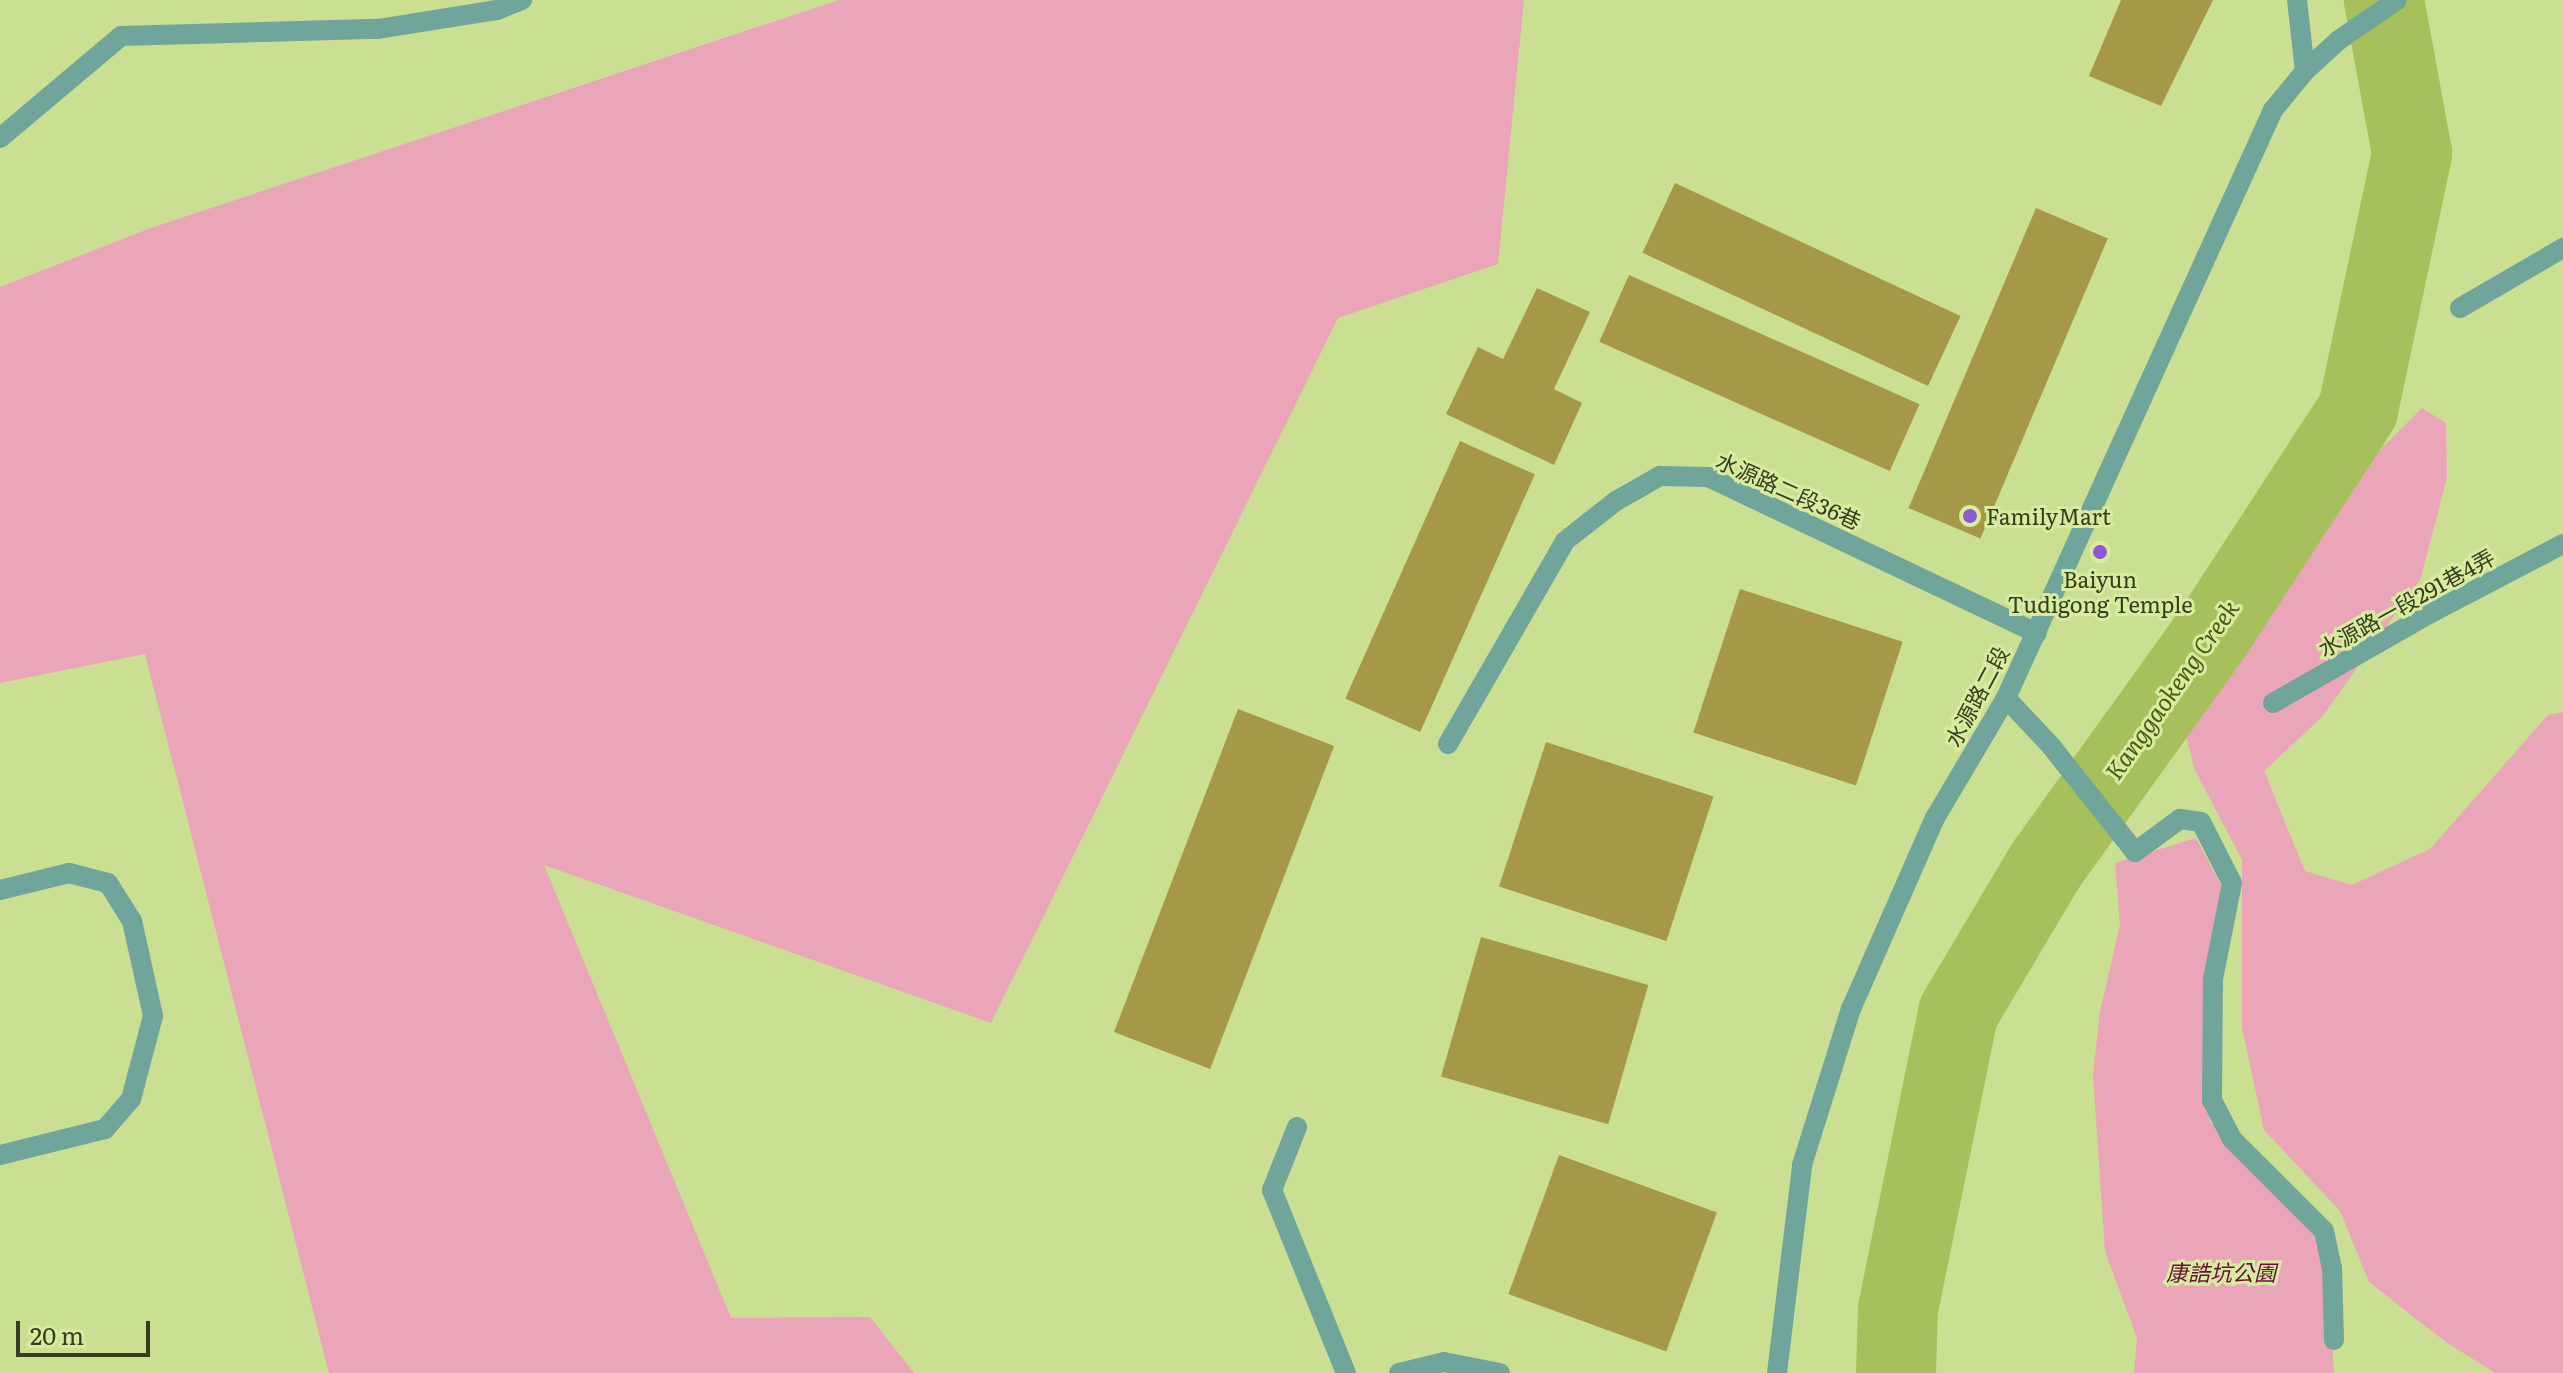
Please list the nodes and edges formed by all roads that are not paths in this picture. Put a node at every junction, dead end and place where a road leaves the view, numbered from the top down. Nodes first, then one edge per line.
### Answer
1 (522, 0) edge
2 (2297, 0) edge
3 (2397, 0) edge
4 (2305, 71) junction
5 (0, 138) edge
6 (2563, 248) edge
7 (2460, 308) dead end
8 (2563, 544) edge
9 (2037, 633) junction
10 (2006, 698) junction
11 (2273, 703) dead end
12 (1448, 744) dead end
13 (0, 890) edge
14 (1297, 1127) dead end
15 (0, 1155) edge
16 (2334, 1340) dead end
17 (1346, 1373) edge
18 (1399, 1373) edge
19 (1500, 1373) edge
20 (1777, 1373) edge

1 - 5 street
2 - 4 street
3 - 4 street, 水源路二段
4 - 9 street, 水源路二段
6 - 7 street
8 - 11 street, 水源路一段291巷4弄
9 - 10 street, 水源路二段
9 - 12 street, 水源路二段36巷
10 - 16 street
10 - 20 street, 水源路二段
13 - 15 street
14 - 17 street
18 - 19 street

